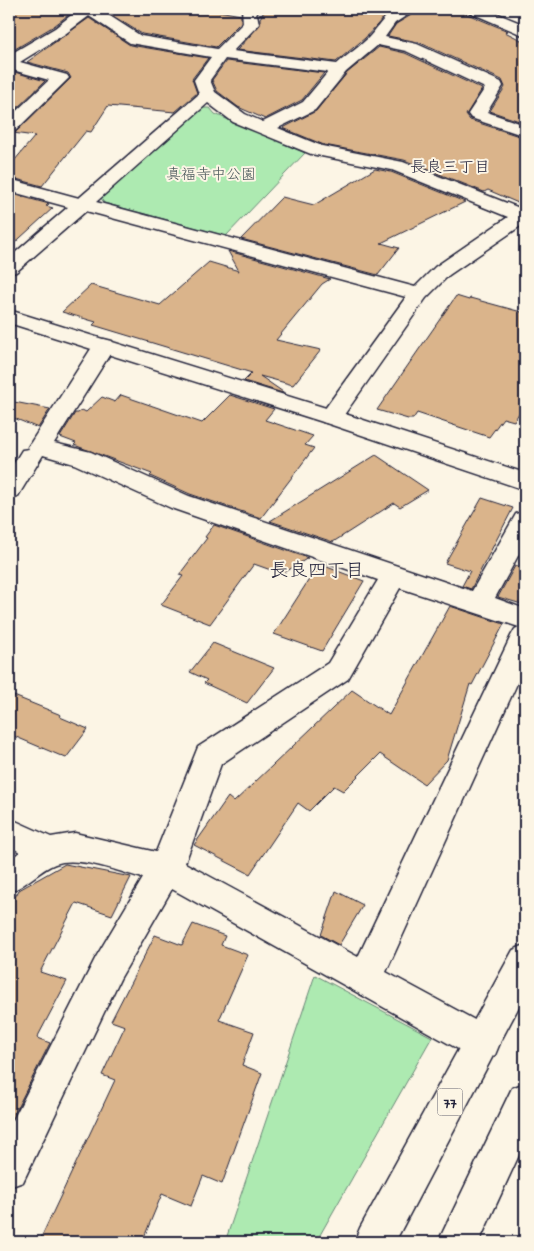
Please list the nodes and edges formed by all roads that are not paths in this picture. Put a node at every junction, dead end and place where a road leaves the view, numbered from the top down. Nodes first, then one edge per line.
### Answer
1 (88, 9) edge
2 (246, 9) edge
3 (408, 9) edge
4 (474, 9) edge
5 (525, 32) edge
6 (375, 40) junction
7 (221, 54) junction
8 (9, 63) edge
9 (340, 70) junction
10 (208, 94) junction
11 (9, 126) edge
12 (264, 128) junction
13 (525, 131) edge
14 (9, 185) edge
15 (80, 205) junction
16 (524, 216) edge
17 (9, 268) edge
18 (419, 294) junction
19 (9, 316) edge
20 (104, 346) junction
21 (331, 417) junction
22 (27, 452) edge
23 (525, 482) edge
24 (9, 490) edge
25 (525, 520) edge
26 (394, 576) junction
27 (479, 603) junction
28 (525, 619) edge
29 (525, 636) edge
30 (9, 831) edge
31 (48, 850) junction
32 (166, 868) junction
33 (9, 878) edge
34 (525, 961) edge
35 (366, 978) junction
36 (482, 1044) junction
37 (525, 1101) edge
38 (9, 1168) edge
39 (374, 1242) edge
40 (458, 1242) edge

1 - 7 street
1 - 8 street
2 - 7 street
3 - 6 street
4 - 5 street
6 - 9 street
6 - 13 street
7 - 9 street
7 - 10 street
8 - 11 street
9 - 12 street
10 - 12 street
10 - 15 street
12 - 16 street
14 - 15 street
15 - 17 street
15 - 18 street
16 - 18 street
18 - 21 street
19 - 20 street
20 - 21 street
20 - 22 street
21 - 23 street
22 - 24 street
22 - 26 street
25 - 27 street
26 - 27 street
26 - 32 street
27 - 28 street
29 - 35 street
30 - 31 street
31 - 32 street
31 - 33 street
32 - 35 street
32 - 38 street
34 - 36 street, 77
35 - 36 street
36 - 39 street, 77
37 - 40 street

